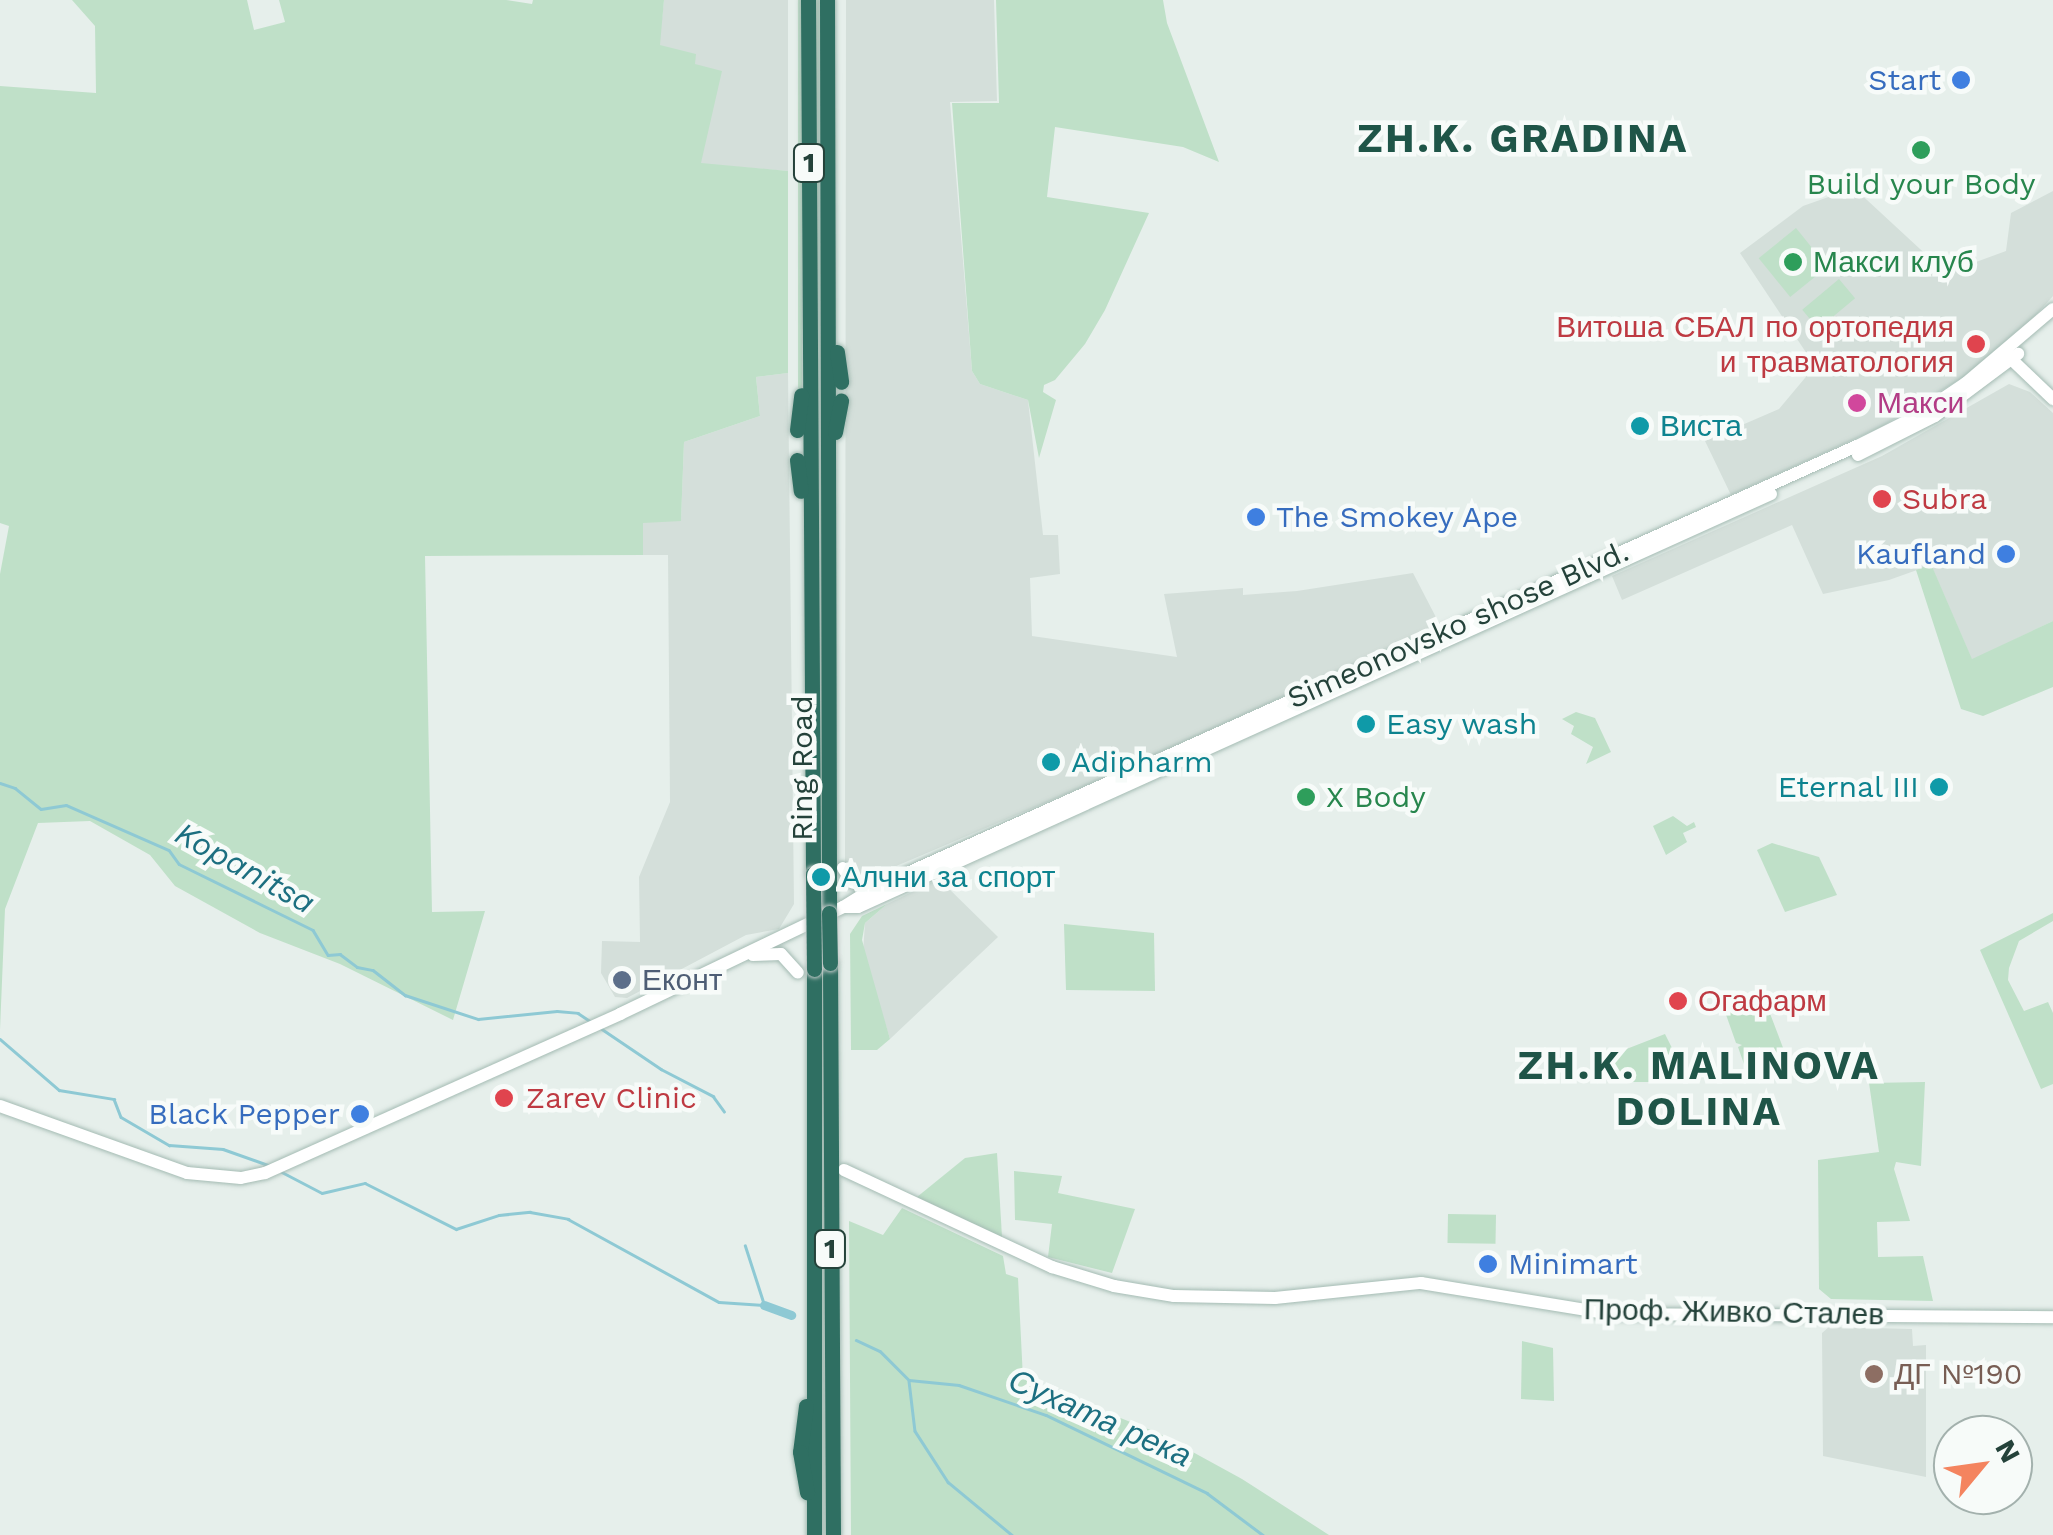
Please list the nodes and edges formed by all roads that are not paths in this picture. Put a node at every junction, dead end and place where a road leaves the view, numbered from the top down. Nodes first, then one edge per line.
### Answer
1 (808, 0) edge
2 (827, 0) edge
3 (829, 304) junction
4 (2053, 309) edge
5 (2053, 319) edge
6 (810, 326) junction
7 (2008, 357) junction
8 (842, 382) dead end
9 (2053, 399) edge
10 (841, 401) dead end
11 (797, 430) dead end
12 (797, 460) dead end
13 (829, 465) junction
14 (809, 548) junction
15 (836, 868) junction
16 (872, 888) junction
17 (843, 908) junction
18 (726, 963) junction
19 (814, 968) junction
20 (0, 1106) edge
21 (844, 1170) dead end
22 (2053, 1318) edge
23 (822, 1349) junction
24 (844, 1412) dead end
25 (844, 1456) dead end
26 (814, 1535) edge
27 (832, 1535) edge

1 - 6 highway, Ring Road / 1
2 - 3 highway, Ring Road / 1
3 - 8 highway
3 - 13 highway, Ring Road / 1
4 - 7 main road, Simeonovsko shose Blvd.
5 - 7 main road, Simeonovsko shose Blvd.
6 - 11 highway
6 - 14 highway, Ring Road / 1
7 - 9 main road
7 - 16 main road, Simeonovsko shose Blvd.
7 - 17 main road, Simeonovsko shose Blvd.
10 - 13 highway
12 - 14 highway
13 - 15 highway, Ring Road / 1
14 - 19 highway, Ring Road / 1, bridge
15 - 16 main road
15 - 19 highway, Ring Road / 1, bridge
16 - 17 main road, Simeonovsko shose Blvd.
17 - 18 main road, Simeonovsko shose Blvd.
18 - 19 main road
18 - 20 main road, Simeonovsko shose Blvd.
19 - 23 highway, Ring Road / 1
21 - 22 main road, Проф. Живко Сталев
23 - 24 highway
23 - 26 highway, Ring Road / 1
23 - 27 highway, Ring Road / 1
25 - 27 highway

